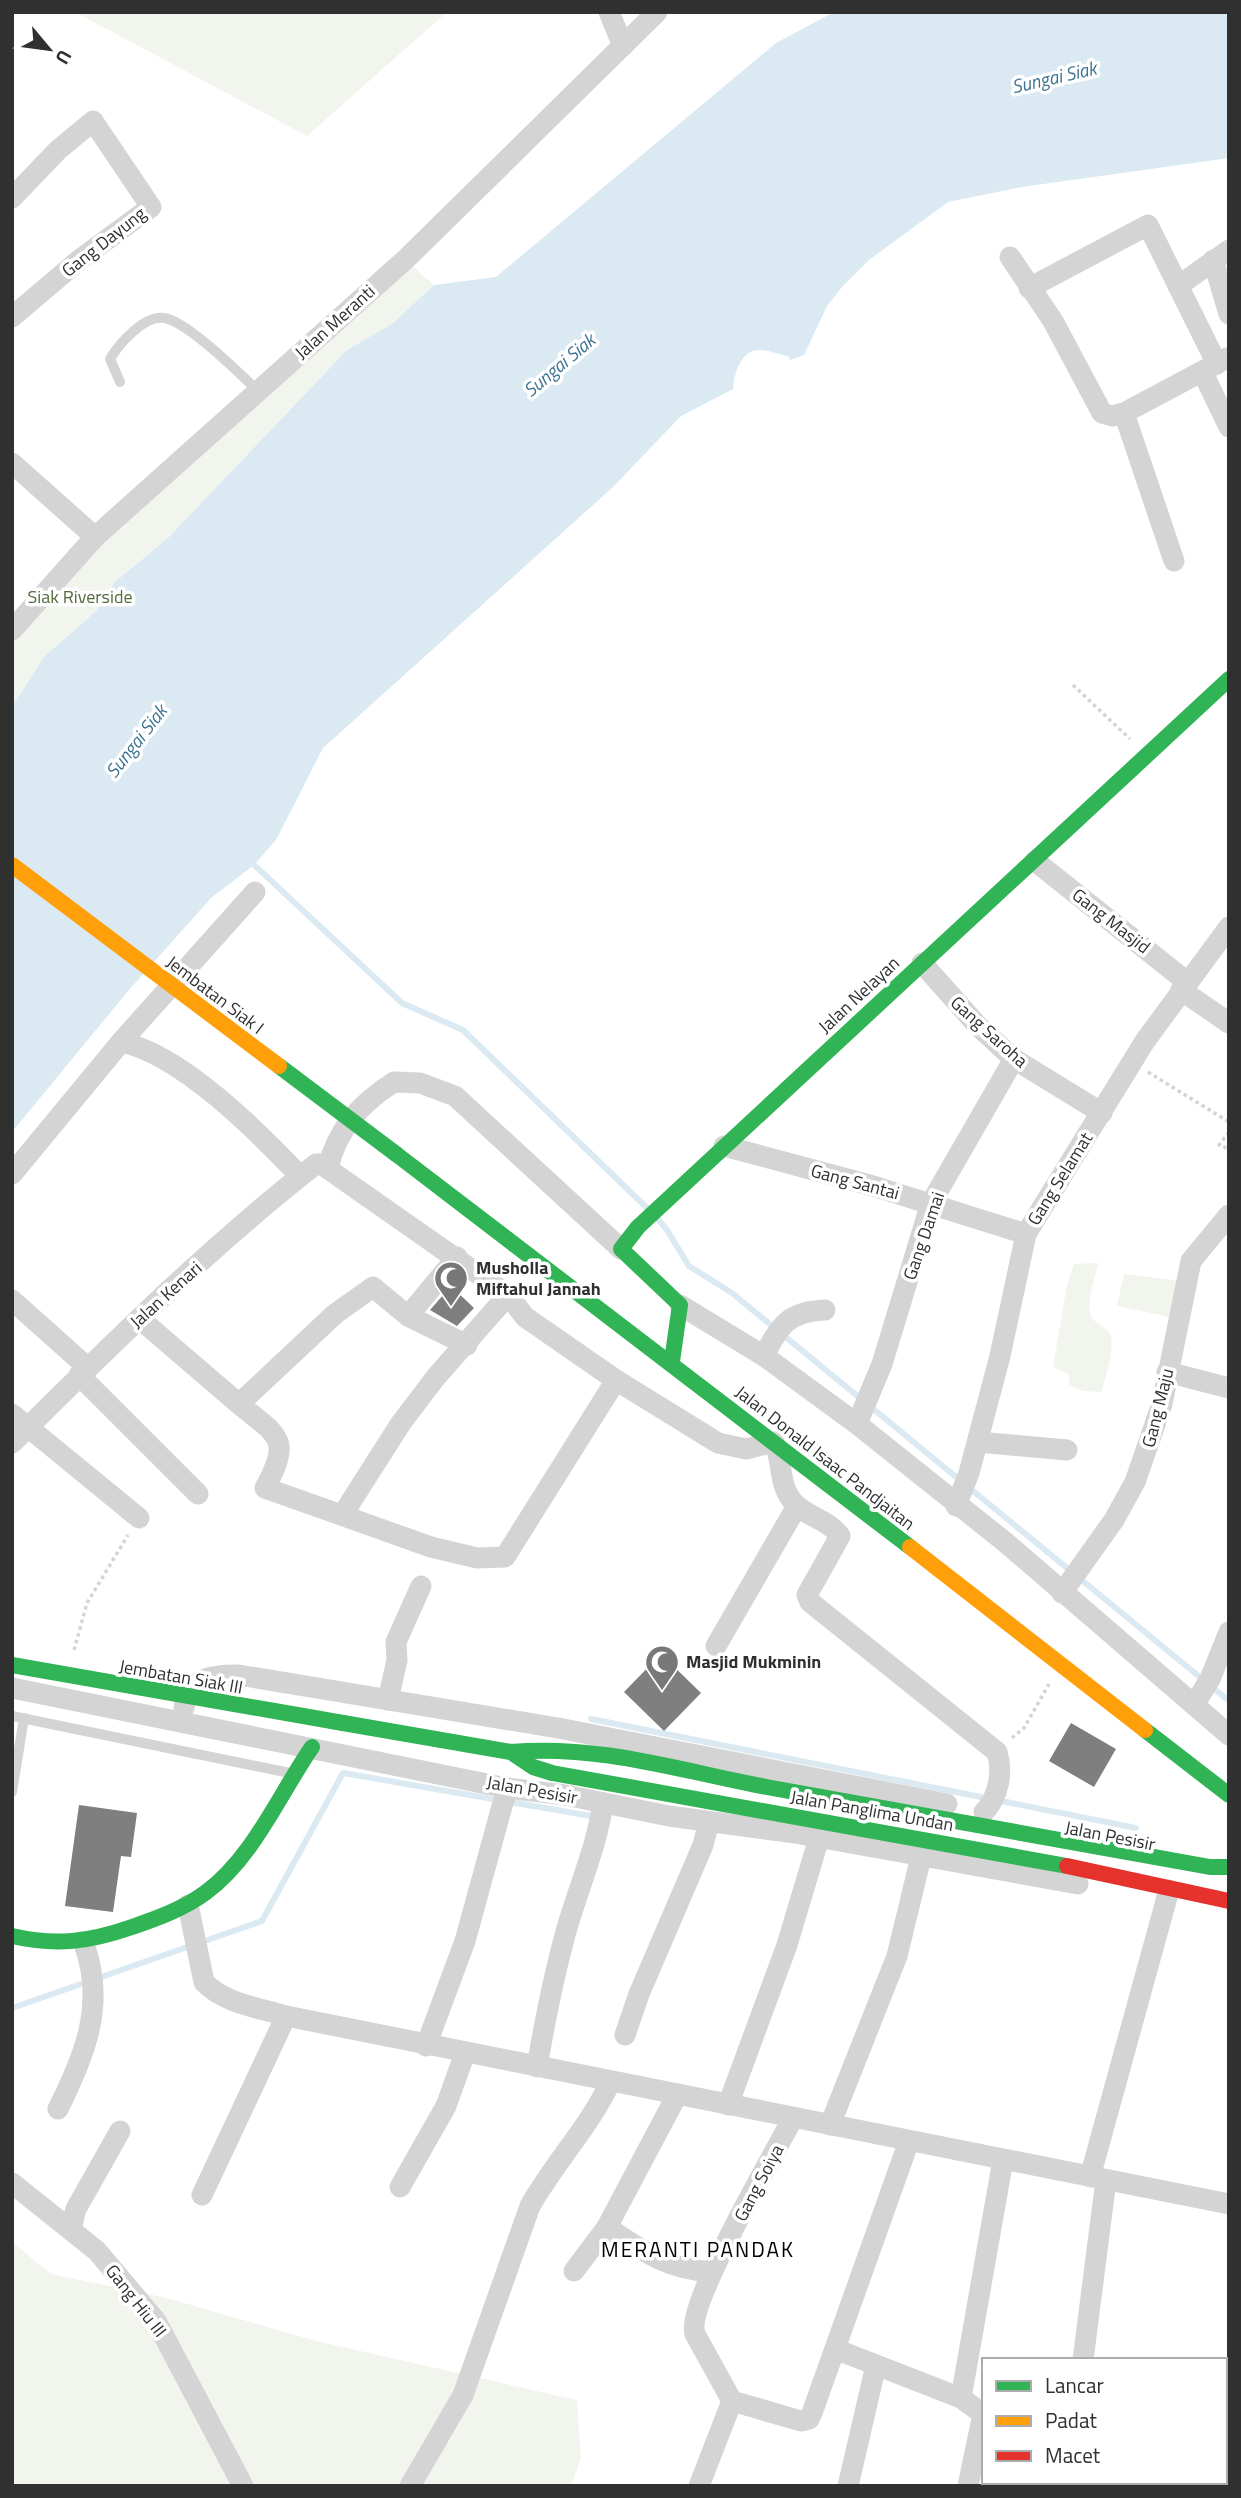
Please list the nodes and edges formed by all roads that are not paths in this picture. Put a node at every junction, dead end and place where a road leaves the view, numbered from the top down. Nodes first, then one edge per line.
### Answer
1 (609, 12) edge
2 (657, 12) edge
3 (623, 46) junction
4 (12, 198) edge
5 (1221, 255) edge
6 (1010, 257) dead end
7 (1178, 286) junction
8 (1029, 288) junction
9 (1229, 314) edge
10 (12, 317) edge
11 (1216, 365) edge
12 (120, 382) dead end
13 (258, 391) junction
14 (1124, 413) junction
15 (1229, 426) edge
16 (12, 463) edge
17 (95, 537) junction
18 (1174, 561) dead end
19 (12, 630) edge
20 (1229, 679) edge
21 (1035, 861) junction
22 (12, 865) edge
23 (255, 892) dead end
24 (1229, 927) edge
25 (922, 963) junction
26 (1184, 986) junction
27 (1229, 1023) edge
28 (121, 1042) junction
29 (1014, 1059) junction
30 (1102, 1113) junction
31 (724, 1146) junction
32 (396, 1154) joint
33 (328, 1168) junction
34 (12, 1174) edge
35 (300, 1176) junction
36 (931, 1203) junction
37 (1229, 1215) edge
38 (1026, 1234) junction
39 (621, 1249) junction
40 (457, 1257) junction
41 (509, 1295) junction
42 (12, 1300) edge
43 (680, 1305) junction
44 (825, 1310) dead end
45 (408, 1316) junction
46 (140, 1319) junction
47 (467, 1345) junction
48 (768, 1348) junction
49 (672, 1361) junction
50 (83, 1371) junction
51 (1167, 1371) junction
52 (616, 1380) junction
53 (1229, 1388) edge
54 (239, 1404) junction
55 (861, 1419) junction
56 (20, 1421) edge
57 (774, 1442) junction
58 (978, 1442) junction
59 (12, 1443) edge
60 (1067, 1450) dead end
61 (198, 1494) dead end
62 (960, 1501) junction
63 (797, 1506) junction
64 (862, 1513) junction
65 (343, 1514) junction
66 (139, 1518) road end
67 (1072, 1580) junction
68 (421, 1586) dead end
69 (1229, 1632) edge
70 (716, 1646) dead end
71 (12, 1665) edge
72 (12, 1688) edge
73 (1202, 1692) junction
74 (388, 1700) junction
75 (12, 1716) edge
76 (24, 1718) junction
77 (343, 1723) joint
78 (187, 1725) junction
79 (1229, 1735) edge
80 (312, 1747) junction
81 (511, 1752) junction
82 (293, 1774) junction
83 (757, 1775) junction
84 (803, 1784) junction
85 (506, 1791) junction
86 (12, 1792) edge
87 (1229, 1795) edge
88 (992, 1799) junction
89 (601, 1817) junction
90 (706, 1832) junction
91 (876, 1840) junction
92 (1056, 1840) junction
93 (817, 1847) junction
94 (1052, 1863) junction
95 (920, 1864) junction
96 (1219, 1867) edge
97 (1165, 1889) junction
98 (1229, 1901) edge
99 (191, 1914) junction
100 (12, 1936) edge
101 (84, 1944) junction
102 (286, 2016) junction
103 (625, 2035) dead end
104 (426, 2046) junction
105 (464, 2053) junction
106 (537, 2067) junction
107 (611, 2081) junction
108 (677, 2095) junction
109 (728, 2105) junction
110 (58, 2109) dead end
111 (793, 2118) junction
112 (830, 2125) junction
113 (120, 2131) dead end
114 (909, 2141) junction
115 (1003, 2160) junction
116 (1098, 2178) junction
117 (12, 2183) edge
118 (400, 2187) dead end
119 (202, 2195) dead end
120 (1229, 2204) edge
121 (607, 2227) junction
122 (71, 2229) junction
123 (574, 2271) dead end
124 (712, 2272) junction
125 (835, 2349) junction
126 (1083, 2358) edge
127 (876, 2365) junction
128 (961, 2398) junction
129 (732, 2401) junction
130 (982, 2414) edge
131 (982, 2420) edge
132 (241, 2485) edge
133 (410, 2486) edge
134 (699, 2486) edge
135 (848, 2486) edge
136 (968, 2486) edge

1 - 3 street
2 - 3 street, Jalan Meranti
3 - 13 street, Jalan Meranti
4 - 10 street, Gang Dayung
5 - 7 street
5 - 9 street
6 - 8 street
7 - 8 street
7 - 11 street
8 - 14 street
11 - 14 street
11 - 15 street
12 - 13 lane
13 - 17 street, Jalan Meranti
14 - 18 street
16 - 17 street
17 - 19 street, Jalan Meranti
20 - 21 main road, Jalan Nelayan
21 - 25 main road, Jalan Nelayan
21 - 26 street, Gang Masjid
22 - 32 main road, Jembatan Siak I, bridge
23 - 28 street
24 - 26 street, Gang Selamat
25 - 29 street, Gang Saroha
25 - 31 main road, Jalan Nelayan
26 - 27 street, Gang Masjid
26 - 30 street, Gang Selamat
28 - 34 street
28 - 35 street
29 - 30 street, Gang Saroha
29 - 36 street, Gang Damai
30 - 38 street, Gang Selamat
31 - 36 street, Gang Santai
31 - 39 main road, Jalan Nelayan
32 - 49 main road, Jalan Donald Isaac Pandjaitan
33 - 35 street, Jalan Kenari
33 - 39 street
33 - 40 street
35 - 46 street, Jalan Kenari
36 - 38 street, Gang Santai
36 - 55 street, Gang Damai
37 - 51 street, Gang Maju
38 - 58 street, Gang Selamat
39 - 43 main road
40 - 41 street
40 - 45 street
41 - 47 street
41 - 52 street
42 - 50 street
43 - 48 street
43 - 49 main road
44 - 48 street
45 - 47 street
45 - 54 street
46 - 50 street, Jalan Kenari
46 - 54 street
47 - 65 street
48 - 55 street
49 - 57 main road, Jalan Donald Isaac Pandjaitan
50 - 56 street, Jalan Kenari
50 - 61 street
51 - 53 street
51 - 67 street, Gang Maju
52 - 57 street
52 - 65 street
54 - 65 street
55 - 62 street
56 - 59 street, Jalan Kenari
56 - 66 street
57 - 63 street
57 - 64 main road, Jalan Donald Isaac Pandjaitan
58 - 60 street
58 - 62 street, Gang Selamat
62 - 67 street
63 - 64 street
63 - 70 street
63 - 88 street
64 - 87 main road, Jalan Donald Isaac Pandjaitan
67 - 73 street
68 - 74 street
69 - 73 street
71 - 77 main road, Jembatan Siak III, bridge
72 - 78 street, Jalan Pesisir
73 - 79 street
74 - 78 street, Jalan Pesisir
74 - 83 street, Jalan Pesisir
75 - 76 lane
76 - 82 lane
76 - 86 lane
77 - 81 main road, Jalan Panglima Undan
78 - 80 street, Jalan Pesisir
80 - 82 main road
80 - 85 street, Jalan Pesisir
81 - 83 main road, Jalan Panglima Undan
81 - 91 main road, Jalan Panglima Undan
82 - 99 main road
83 - 84 street, Jalan Pesisir
84 - 88 street, Jalan Pesisir
84 - 92 main road, Jalan Panglima Undan
85 - 89 street, Jalan Pesisir
85 - 104 street
88 - 96 street, Jalan Pesisir
89 - 90 street, Jalan Pesisir
89 - 106 street
90 - 93 street, Jalan Pesisir
90 - 103 street
91 - 93 street, Jalan Pesisir
91 - 94 main road, Jalan Panglima Undan
91 - 95 street, Jalan Pesisir
92 - 94 main road
92 - 96 main road, Jalan Panglima Undan
93 - 109 street
94 - 97 main road, Jalan Panglima Undan
95 - 97 street, Jalan Pesisir
95 - 112 street
97 - 98 main road, Jalan Panglima Undan
97 - 116 street
99 - 101 main road
99 - 102 street
100 - 101 main road
101 - 110 street
102 - 104 street
102 - 119 street
104 - 105 street
105 - 106 street
105 - 118 street
106 - 107 street
107 - 108 street
107 - 133 street
108 - 109 street
108 - 121 street
109 - 111 street
111 - 112 street
111 - 124 street, Gang Soiya
112 - 114 street
113 - 122 street
114 - 115 street
114 - 125 street
115 - 116 street
115 - 128 street
116 - 120 street
116 - 126 street
117 - 122 street, Gang Hiu III
121 - 123 street
121 - 124 street
122 - 132 street, Gang Hiu III
124 - 129 street, Gang Soiya
125 - 127 street
125 - 129 street
127 - 128 street
127 - 135 street
128 - 130 street
129 - 134 street
131 - 136 street

